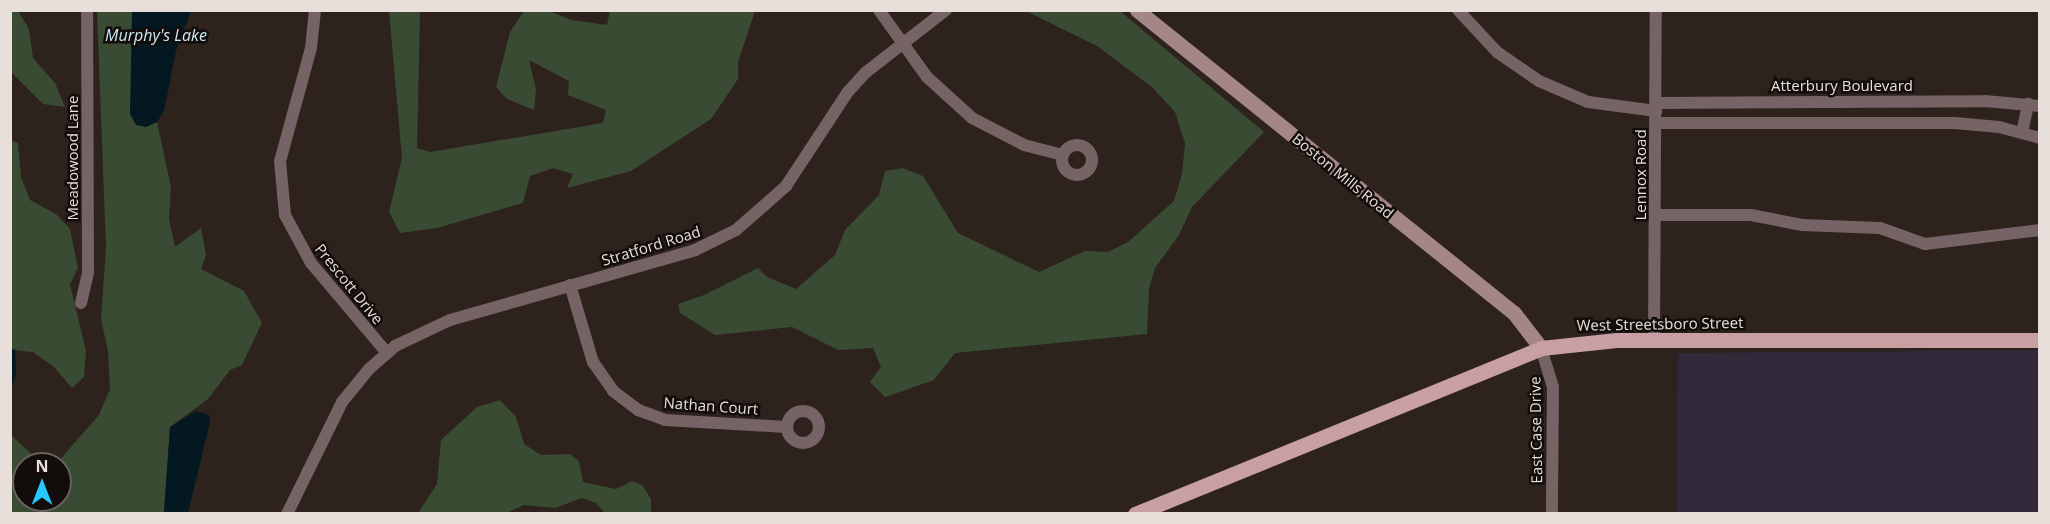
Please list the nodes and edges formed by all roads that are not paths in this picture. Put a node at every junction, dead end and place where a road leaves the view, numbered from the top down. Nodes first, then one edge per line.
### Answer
1 (87, 10) edge
2 (315, 10) edge
3 (879, 10) edge
4 (946, 10) edge
5 (1137, 10) edge
6 (1458, 10) edge
7 (1656, 10) edge
8 (902, 45) junction
9 (2034, 105) edge
10 (1656, 112) junction
11 (2022, 133) junction
12 (2040, 138) edge
13 (1063, 155) dead end
14 (1656, 215) junction
15 (2040, 230) edge
16 (570, 285) junction
17 (81, 303) dead end
18 (1654, 340) junction
19 (2040, 340) edge
20 (1541, 348) junction
21 (387, 353) junction
22 (786, 427) dead end
23 (287, 513) edge
24 (1135, 513) edge
25 (1552, 513) edge

1 - 17 street, Meadowood Lane
2 - 21 street, Prescott Drive
3 - 8 street
4 - 8 street, Stratford Road
5 - 20 street, Boston Mills Road
6 - 10 street, Atterbury Boulevard
7 - 10 street, Lennox Road
8 - 13 street
8 - 16 street, Stratford Road
9 - 10 street, Atterbury Boulevard
9 - 11 street, Atterbury Boulevard
10 - 11 street, Atterbury Boulevard
10 - 14 street, Lennox Road
11 - 12 street, Atterbury Boulevard
14 - 15 street
14 - 18 street, Lennox Road
16 - 21 street, Stratford Road
16 - 22 street, Nathan Court
18 - 19 main road, West Streetsboro Street
18 - 20 main road, West Streetsboro Street
20 - 24 main road, West Streetsboro Street
20 - 25 street, East Case Drive
21 - 23 street

